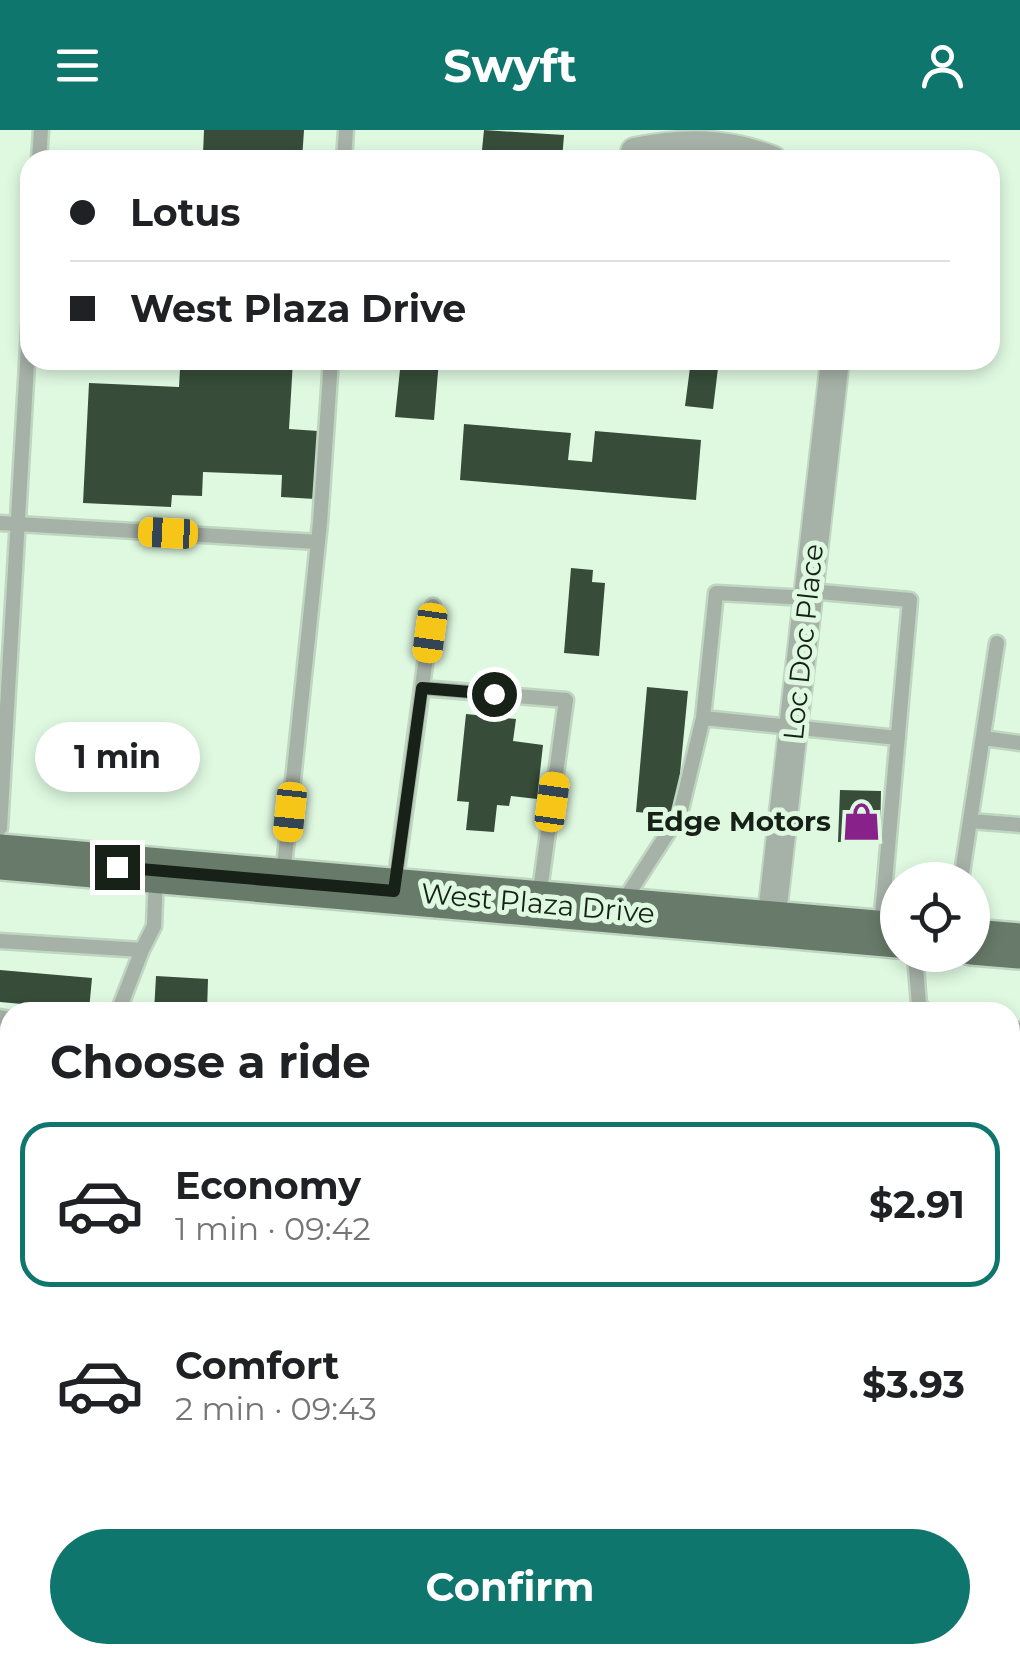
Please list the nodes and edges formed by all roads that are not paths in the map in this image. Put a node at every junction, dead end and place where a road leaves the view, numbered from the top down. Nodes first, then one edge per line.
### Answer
1 (646, 150) edge
2 (745, 150) edge
3 (27, 370) edge
4 (330, 370) edge
5 (833, 370) edge
6 (0, 523) edge
7 (18, 525) junction
8 (318, 542) junction
9 (808, 594) junction
10 (433, 606) dead end
11 (997, 643) dead end
12 (422, 688) junction
13 (703, 718) junction
14 (794, 726) junction
15 (898, 738) junction
16 (983, 738) junction
17 (1020, 743) edge
18 (970, 820) junction
19 (1020, 825) edge
20 (0, 828) edge
21 (0, 857) edge
22 (897, 862) edge
23 (964, 862) edge
24 (156, 870) junction
25 (283, 881) junction
26 (394, 891) junction
27 (538, 904) junction
28 (618, 910) junction
29 (772, 923) junction
30 (880, 939) edge
31 (0, 940) edge
32 (990, 944) edge
33 (1020, 946) edge
34 (142, 950) junction
35 (908, 972) edge
36 (122, 1002) edge
37 (918, 1002) edge

1 - 2 street
3 - 7 lane
4 - 8 lane
5 - 9 street, Loc Doc Place
6 - 7 lane
7 - 8 lane
7 - 20 lane
8 - 25 lane
9 - 13 lane
9 - 14 street, Loc Doc Place
9 - 15 lane
10 - 12 lane
11 - 16 lane
12 - 26 lane
12 - 27 lane
13 - 14 lane
13 - 28 lane
14 - 15 lane
14 - 29 street, Loc Doc Place
15 - 22 lane
16 - 17 lane
16 - 18 lane
18 - 19 lane
18 - 23 lane
21 - 24 main road, West Plaza Drive
24 - 25 main road, West Plaza Drive
24 - 34 lane
25 - 26 main road, West Plaza Drive
26 - 27 main road, West Plaza Drive
27 - 28 main road, West Plaza Drive
28 - 29 main road, West Plaza Drive
29 - 30 main road, West Plaza Drive
31 - 34 lane
32 - 33 main road
34 - 36 lane
35 - 37 lane

